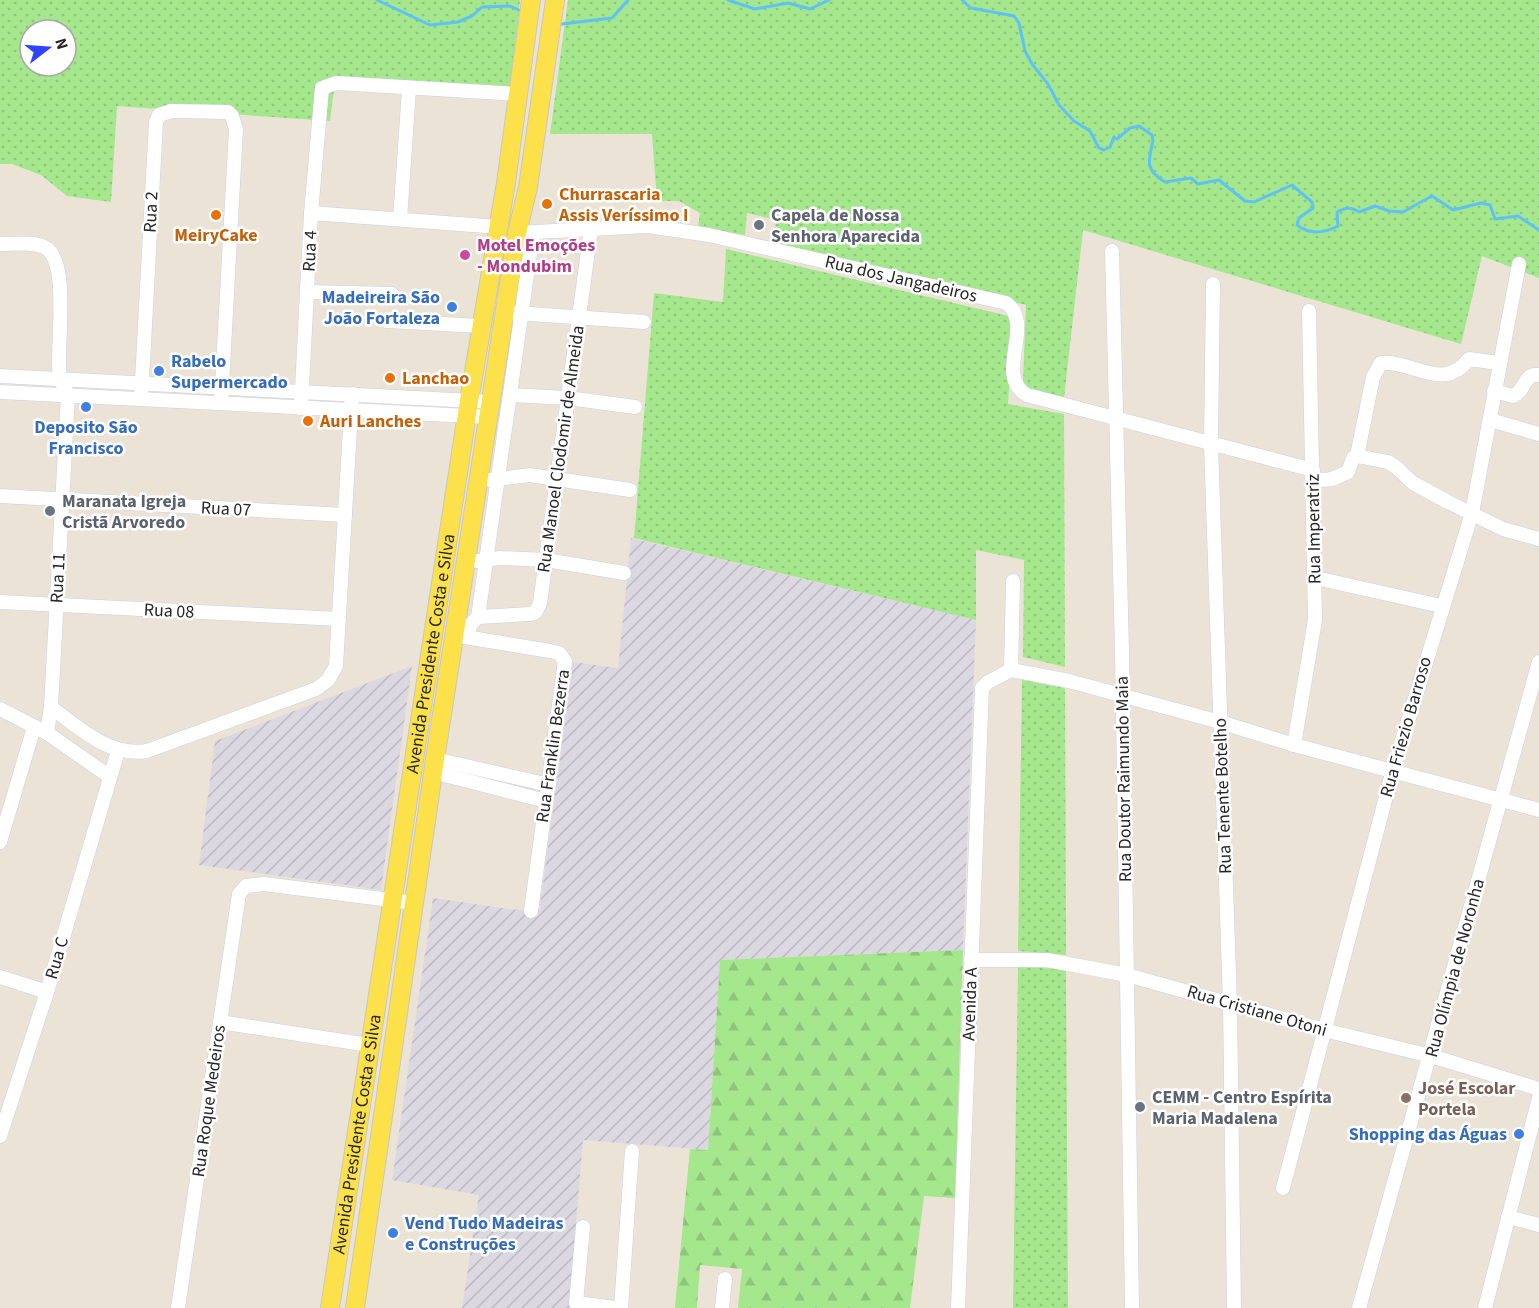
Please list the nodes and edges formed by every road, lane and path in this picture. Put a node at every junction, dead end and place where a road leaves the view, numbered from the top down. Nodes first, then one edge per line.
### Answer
1 (531, 0) edge
2 (555, 0) edge
3 (409, 89) junction
4 (518, 94) junction
5 (508, 164) junction
6 (531, 167) junction
7 (506, 183) junction
8 (528, 187) junction
9 (311, 213) junction
10 (400, 219) junction
11 (499, 227) junction
12 (591, 229) junction
13 (525, 233) junction
14 (0, 244) edge
15 (1112, 251) dead end
16 (1519, 264) dead end
17 (1213, 284) dead end
18 (308, 292) junction
19 (392, 294) dead end
20 (1309, 311) dead end
21 (514, 313) junction
22 (579, 316) junction
23 (387, 321) dead end
24 (644, 322) dead end
25 (481, 326) junction
26 (1498, 363) junction
27 (1539, 375) edge
28 (0, 376) edge
29 (60, 379) junction
30 (142, 384) junction
31 (1494, 391) junction
32 (0, 392) edge
33 (302, 393) junction
34 (352, 394) junction
35 (68, 395) junction
36 (511, 395) junction
37 (222, 396) junction
38 (568, 398) junction
39 (141, 399) junction
40 (634, 407) dead end
41 (301, 408) junction
42 (468, 408) junction
43 (490, 409) junction
44 (351, 411) junction
45 (1115, 417) junction
46 (1490, 420) junction
47 (1539, 434) edge
48 (1210, 444) junction
49 (1357, 456) junction
50 (1313, 476) junction
51 (497, 479) junction
52 (478, 480) junction
53 (556, 480) junction
54 (630, 490) dead end
55 (0, 496) edge
56 (62, 500) junction
57 (1472, 513) junction
58 (345, 515) junction
59 (448, 533) junction
60 (469, 539) junction
61 (1539, 539) edge
62 (546, 560) junction
63 (485, 562) junction
64 (465, 565) junction
65 (443, 568) junction
66 (624, 573) dead end
67 (1316, 578) junction
68 (1013, 581) dead end
69 (0, 602) edge
70 (56, 605) junction
71 (1441, 606) junction
72 (478, 617) junction
73 (339, 619) junction
74 (461, 636) junction
75 (1539, 662) edge
76 (1011, 670) junction
77 (1122, 696) junction
78 (51, 707) junction
79 (1, 711) edge
80 (1220, 722) junction
81 (41, 730) junction
82 (1294, 745) junction
83 (118, 751) junction
84 (434, 765) junction
85 (1392, 770) junction
86 (110, 777) junction
87 (549, 785) junction
88 (1500, 799) junction
89 (546, 801) junction
90 (1539, 810) edge
91 (0, 842) edge
92 (392, 900) junction
93 (414, 903) junction
94 (531, 911) dead end
95 (971, 960) junction
96 (1127, 975) junction
97 (0, 977) edge
98 (47, 992) junction
99 (1230, 1003) junction
100 (220, 1022) junction
101 (1324, 1030) junction
102 (369, 1045) junction
103 (1431, 1056) junction
104 (1539, 1089) edge
105 (1539, 1098) edge
106 (0, 1136) edge
107 (632, 1151) dead end
108 (352, 1158) junction
109 (376, 1161) junction
110 (1283, 1188) dead end
111 (1508, 1217) junction
112 (1539, 1225) edge
113 (583, 1227) dead end
114 (725, 1279) dead end
115 (178, 1308) edge
116 (330, 1308) edge
117 (355, 1308) edge
118 (615, 1308) edge
119 (621, 1308) edge
120 (722, 1308) edge
121 (958, 1308) edge
122 (1132, 1308) edge
123 (1234, 1308) edge
124 (1359, 1308) edge
125 (1485, 1308) edge

1 - 4 main road, Avenida Presidente Costa e Silva
2 - 6 main road, Avenida Presidente Costa e Silva
3 - 4 street
3 - 9 street, Rua 4
3 - 10 street
4 - 5 main road, Avenida Presidente Costa e Silva
5 - 6 main road
5 - 7 main road, Avenida Presidente Costa e Silva
6 - 8 main road, Avenida Presidente Costa e Silva
7 - 8 main road
7 - 11 main road, Avenida Presidente Costa e Silva
8 - 13 main road, Avenida Presidente Costa e Silva
9 - 10 street
9 - 18 street, Rua 4
10 - 11 street
11 - 25 main road, Avenida Presidente Costa e Silva
12 - 13 street, Rua dos Jangadeiros
12 - 22 street, Rua Manoel Clodomir de Almeida
12 - 45 street, Rua dos Jangadeiros
13 - 21 main road, Avenida Presidente Costa e Silva
14 - 29 street
15 - 45 street, Rua Doutor Raimundo Maia
16 - 26 street, Rua Friezio Barroso
17 - 48 street, Rua Tenente Botelho
18 - 19 street
18 - 33 street, Rua 4
20 - 50 street, Rua Imperatriz
21 - 22 street
21 - 36 street
21 - 43 main road, Avenida Presidente Costa e Silva
22 - 24 street
22 - 38 street, Rua Manoel Clodomir de Almeida
23 - 25 street
25 - 42 main road, Avenida Presidente Costa e Silva
26 - 31 street, Rua Friezio Barroso
26 - 49 street
27 - 31 street
28 - 29 street
29 - 30 street
29 - 35 street, Rua 11
30 - 37 street
30 - 37 street, Rua 2
30 - 39 street, Rua 2
31 - 46 street, Rua Friezio Barroso
32 - 35 street
33 - 34 street
33 - 37 street
33 - 41 street, Rua 4
34 - 42 street
34 - 44 street
35 - 39 street
35 - 56 street, Rua 11
36 - 38 street
36 - 51 street
37 - 39 street
37 - 41 street
38 - 40 street
38 - 53 street, Rua Manoel Clodomir de Almeida
41 - 44 street
42 - 43 street
42 - 44 street
42 - 59 main road, Avenida Presidente Costa e Silva
43 - 52 main road, Avenida Presidente Costa e Silva
44 - 58 street
45 - 48 street
45 - 77 street, Rua Doutor Raimundo Maia
46 - 47 street
46 - 57 street, Rua Friezio Barroso
48 - 50 street
48 - 80 street, Rua Tenente Botelho
49 - 50 street
49 - 57 street
50 - 67 street, Rua Imperatriz
51 - 52 street
51 - 53 street
51 - 63 street
52 - 60 main road, Avenida Presidente Costa e Silva
53 - 54 street
53 - 62 street, Rua Manoel Clodomir de Almeida
55 - 56 street, Rua 07
56 - 58 street, Rua 07
56 - 70 street, Rua 11
57 - 61 street
57 - 71 street, Rua Friezio Barroso
58 - 73 street
59 - 60 main road
59 - 65 main road, Avenida Presidente Costa e Silva
60 - 64 main road, Avenida Presidente Costa e Silva
62 - 63 street
62 - 66 street
62 - 72 street, Rua Manoel Clodomir de Almeida
63 - 64 street
63 - 72 street
64 - 65 main road
64 - 74 main road, Avenida Presidente Costa e Silva
65 - 92 main road, Avenida Presidente Costa e Silva
67 - 71 street
67 - 82 street, Rua Imperatriz
68 - 76 street
69 - 70 street, Rua 08
70 - 73 street, Rua 08
70 - 78 street, Rua 11
71 - 85 street, Rua Friezio Barroso
72 - 74 street
73 - 83 street
74 - 84 main road, Avenida Presidente Costa e Silva
74 - 87 street, Rua Franklin Bezerra
75 - 88 street, Rua Olímpia de Noronha
76 - 77 street
76 - 95 street, Avenida A
77 - 80 street
77 - 96 street, Rua Doutor Raimundo Maia
78 - 81 street, Rua 11
78 - 83 street
79 - 81 street
80 - 82 street
80 - 99 street, Rua Tenente Botelho
81 - 86 street
81 - 91 street
82 - 85 street
83 - 86 street, Rua C
84 - 87 street
84 - 89 street
84 - 93 main road, Avenida Presidente Costa e Silva
85 - 88 street
85 - 101 street, Rua Friezio Barroso
86 - 98 street, Rua C
87 - 89 street, Rua Franklin Bezerra
88 - 90 street
88 - 103 street, Rua Olímpia de Noronha
89 - 94 street, Rua Franklin Bezerra
92 - 93 street
92 - 100 street, Rua Roque Medeiros
92 - 102 main road, Avenida Presidente Costa e Silva
93 - 109 main road, Avenida Presidente Costa e Silva
95 - 96 street, Rua Cristiane Otoni
95 - 121 street, Avenida A
96 - 99 street, Rua Cristiane Otoni
96 - 122 street, Rua Doutor Raimundo Maia
97 - 98 street
98 - 106 street, Rua C
99 - 101 street, Rua Cristiane Otoni
99 - 123 street, Rua Tenente Botelho
100 - 102 street
100 - 115 street, Rua Roque Medeiros
101 - 103 street, Rua Cristiane Otoni
101 - 110 street, Rua Friezio Barroso
102 - 108 main road, Avenida Presidente Costa e Silva
103 - 104 street, Rua Cristiane Otoni
103 - 124 street, Rua Olímpia de Noronha
105 - 111 street
107 - 119 street
108 - 109 main road
108 - 116 main road, Avenida Presidente Costa e Silva
109 - 117 main road, Avenida Presidente Costa e Silva
111 - 112 street
111 - 125 street
113 - 118 street
114 - 120 street

